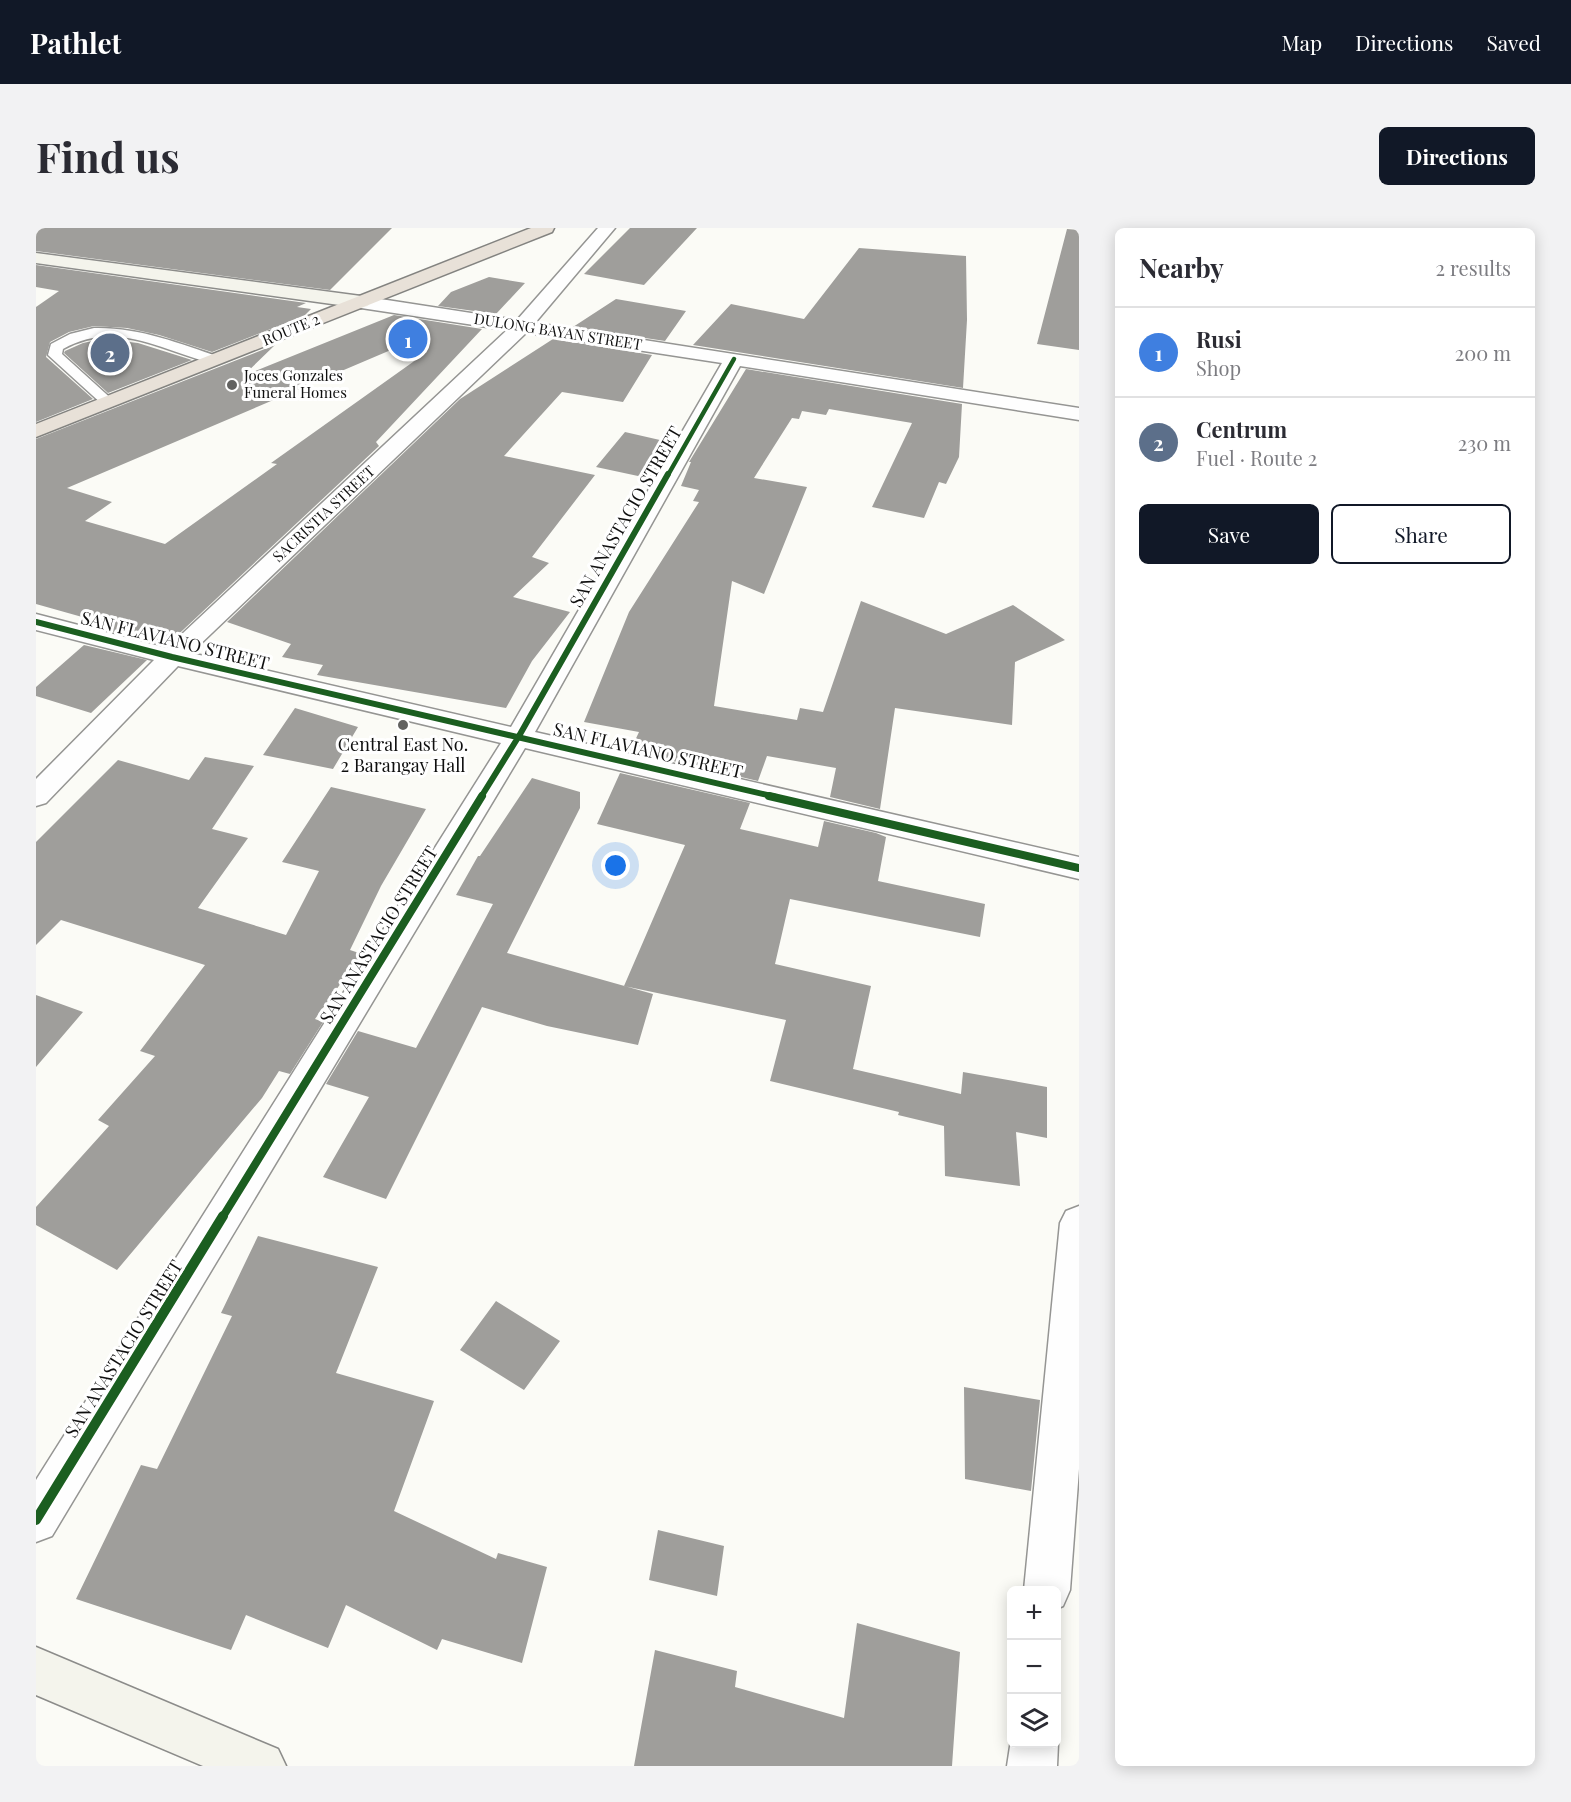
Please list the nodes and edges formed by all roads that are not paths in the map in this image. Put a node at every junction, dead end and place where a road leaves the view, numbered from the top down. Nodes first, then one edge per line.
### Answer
1 (546, 228) edge
2 (607, 228) edge
3 (36, 258) edge
4 (361, 302) junction
5 (522, 326) junction
6 (734, 358) junction
7 (215, 360) junction
8 (108, 402) junction
9 (1079, 414) edge
10 (36, 431) edge
11 (36, 622) edge
12 (172, 657) junction
13 (519, 736) junction
14 (36, 796) edge
15 (1079, 868) edge
16 (1079, 1223) edge
17 (36, 1520) edge
18 (1047, 1586) edge
19 (36, 1671) edge
20 (1034, 1748) edge
21 (261, 1766) edge
22 (1032, 1766) edge

1 - 4 highway, ROUTE 2
2 - 5 street, SACRISTIA STREET
3 - 4 street, DULONG BAYAN STREET
4 - 5 street, DULONG BAYAN STREET
4 - 7 highway, ROUTE 2
5 - 6 street, DULONG BAYAN STREET
5 - 12 street, SACRISTIA STREET
6 - 9 street, DULONG BAYAN STREET
6 - 13 street, SAN ANASTACIO STREET
7 - 8 highway, ROUTE 2
7 - 8 lane
8 - 10 highway, ROUTE 2
11 - 12 street, SAN FLAVIANO STREET
12 - 13 street, SAN FLAVIANO STREET
12 - 14 street, SACRISTIA STREET
13 - 15 street, SAN FLAVIANO STREET
13 - 17 street, SAN ANASTACIO STREET
16 - 18 street
19 - 21 street
20 - 22 street

